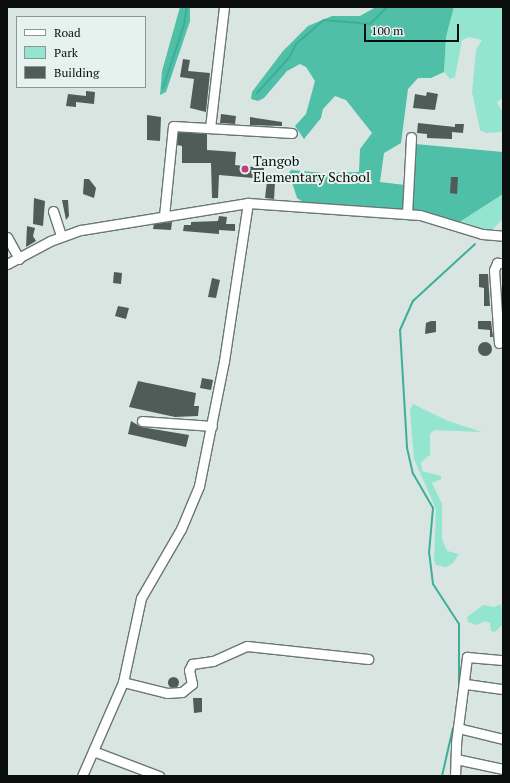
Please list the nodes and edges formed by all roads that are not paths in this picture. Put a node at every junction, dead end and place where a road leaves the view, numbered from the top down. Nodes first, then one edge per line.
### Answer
1 (224, 7) edge
2 (210, 128) junction
3 (292, 133) dead end
4 (411, 137) dead end
5 (248, 203) junction
6 (53, 211) dead end
7 (407, 214) junction
8 (164, 216) junction
9 (61, 236) junction
10 (503, 236) edge
11 (7, 237) edge
12 (19, 259) junction
13 (503, 263) edge
14 (7, 264) edge
15 (498, 343) dead end
16 (142, 421) dead end
17 (212, 426) junction
18 (368, 659) dead end
19 (503, 660) edge
20 (123, 682) junction
21 (466, 684) junction
22 (503, 688) edge
23 (458, 728) junction
24 (503, 739) edge
25 (93, 751) junction
26 (456, 759) junction
27 (503, 769) edge
28 (84, 775) edge
29 (159, 776) edge
30 (455, 776) edge

1 - 2 street
2 - 3 street
2 - 8 street
4 - 7 street
5 - 7 street
5 - 8 street
5 - 17 street
6 - 9 street
7 - 10 street
8 - 9 street
9 - 12 street
11 - 12 street
12 - 14 street
13 - 15 street
16 - 17 street
17 - 20 street
18 - 20 street
19 - 21 street
20 - 25 street
21 - 22 street
21 - 23 street
23 - 24 street
23 - 26 street
25 - 28 street
25 - 29 street
26 - 27 street
26 - 30 street

